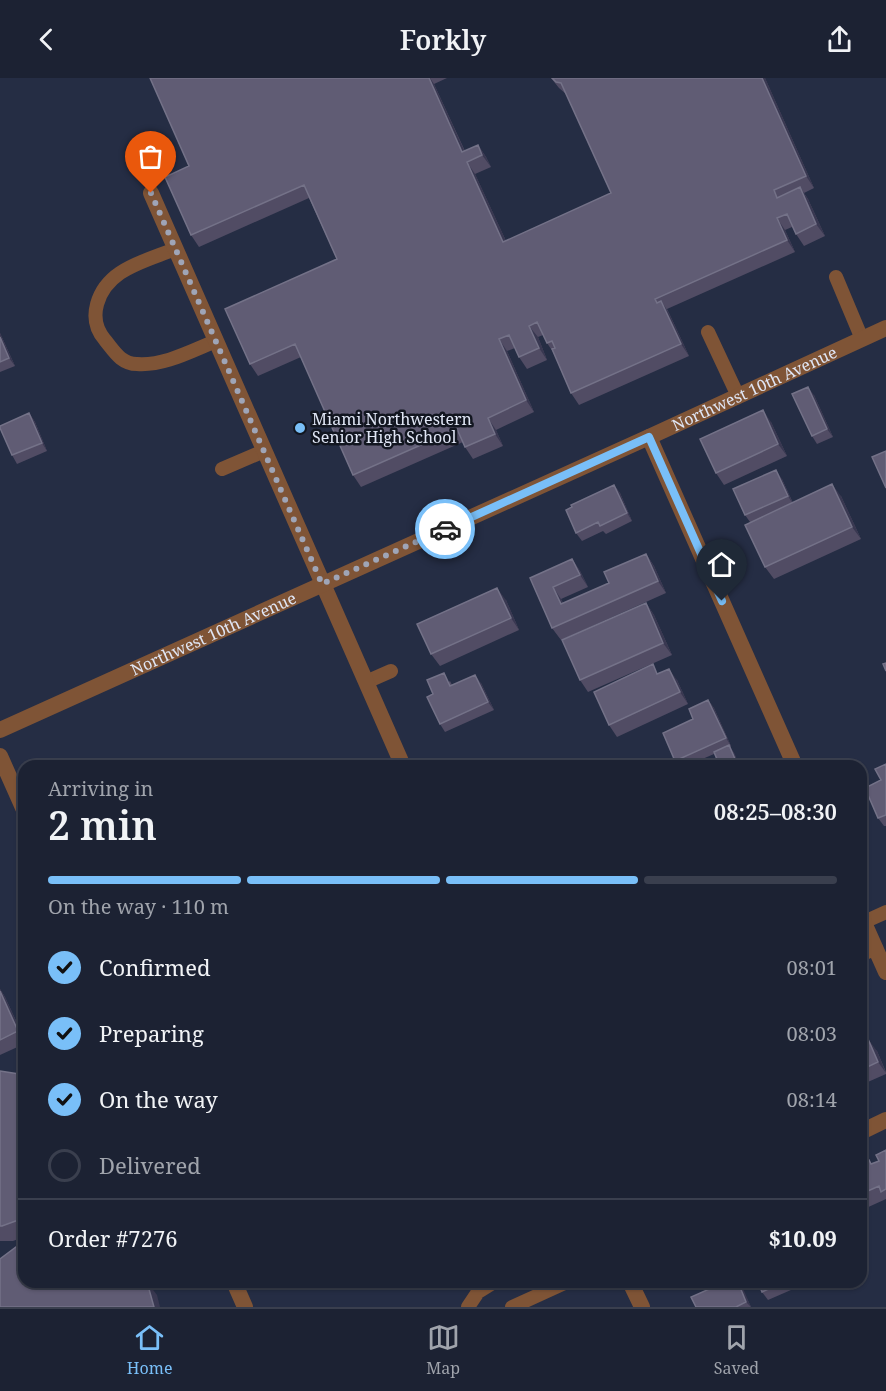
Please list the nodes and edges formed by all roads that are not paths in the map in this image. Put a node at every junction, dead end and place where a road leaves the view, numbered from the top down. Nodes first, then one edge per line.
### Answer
1 (151, 193) dead end
2 (175, 249) junction
3 (836, 277) dead end
4 (886, 328) edge
5 (708, 332) dead end
6 (862, 339) junction
7 (216, 341) junction
8 (738, 396) junction
9 (649, 437) junction
10 (264, 451) junction
11 (222, 469) dead end
12 (322, 584) junction
13 (391, 670) dead end
14 (366, 682) junction
15 (0, 730) edge
16 (0, 756) edge
17 (400, 760) edge
18 (792, 760) edge
19 (18, 796) edge
20 (886, 912) edge
21 (867, 918) edge
22 (868, 952) edge
23 (886, 972) edge
24 (886, 1120) edge
25 (867, 1129) edge
26 (237, 1288) edge
27 (484, 1288) edge
28 (554, 1288) edge
29 (633, 1288) edge
30 (245, 1307) edge
31 (468, 1307) edge
32 (512, 1307) edge
33 (642, 1307) edge

1 - 2 street
2 - 7 street
2 - 7 lane
3 - 6 lane
4 - 6 street, Northwest 10th Avenue
5 - 8 lane
6 - 8 street, Northwest 10th Avenue
7 - 10 street
8 - 9 street, Northwest 10th Avenue
9 - 12 street, Northwest 10th Avenue
9 - 18 street
10 - 11 lane
10 - 12 street
12 - 14 street
12 - 15 street, Northwest 10th Avenue
13 - 14 lane
14 - 17 street
16 - 19 street
20 - 21 lane
22 - 23 street
24 - 25 street
26 - 30 street
27 - 31 lane
28 - 32 lane
29 - 33 street

